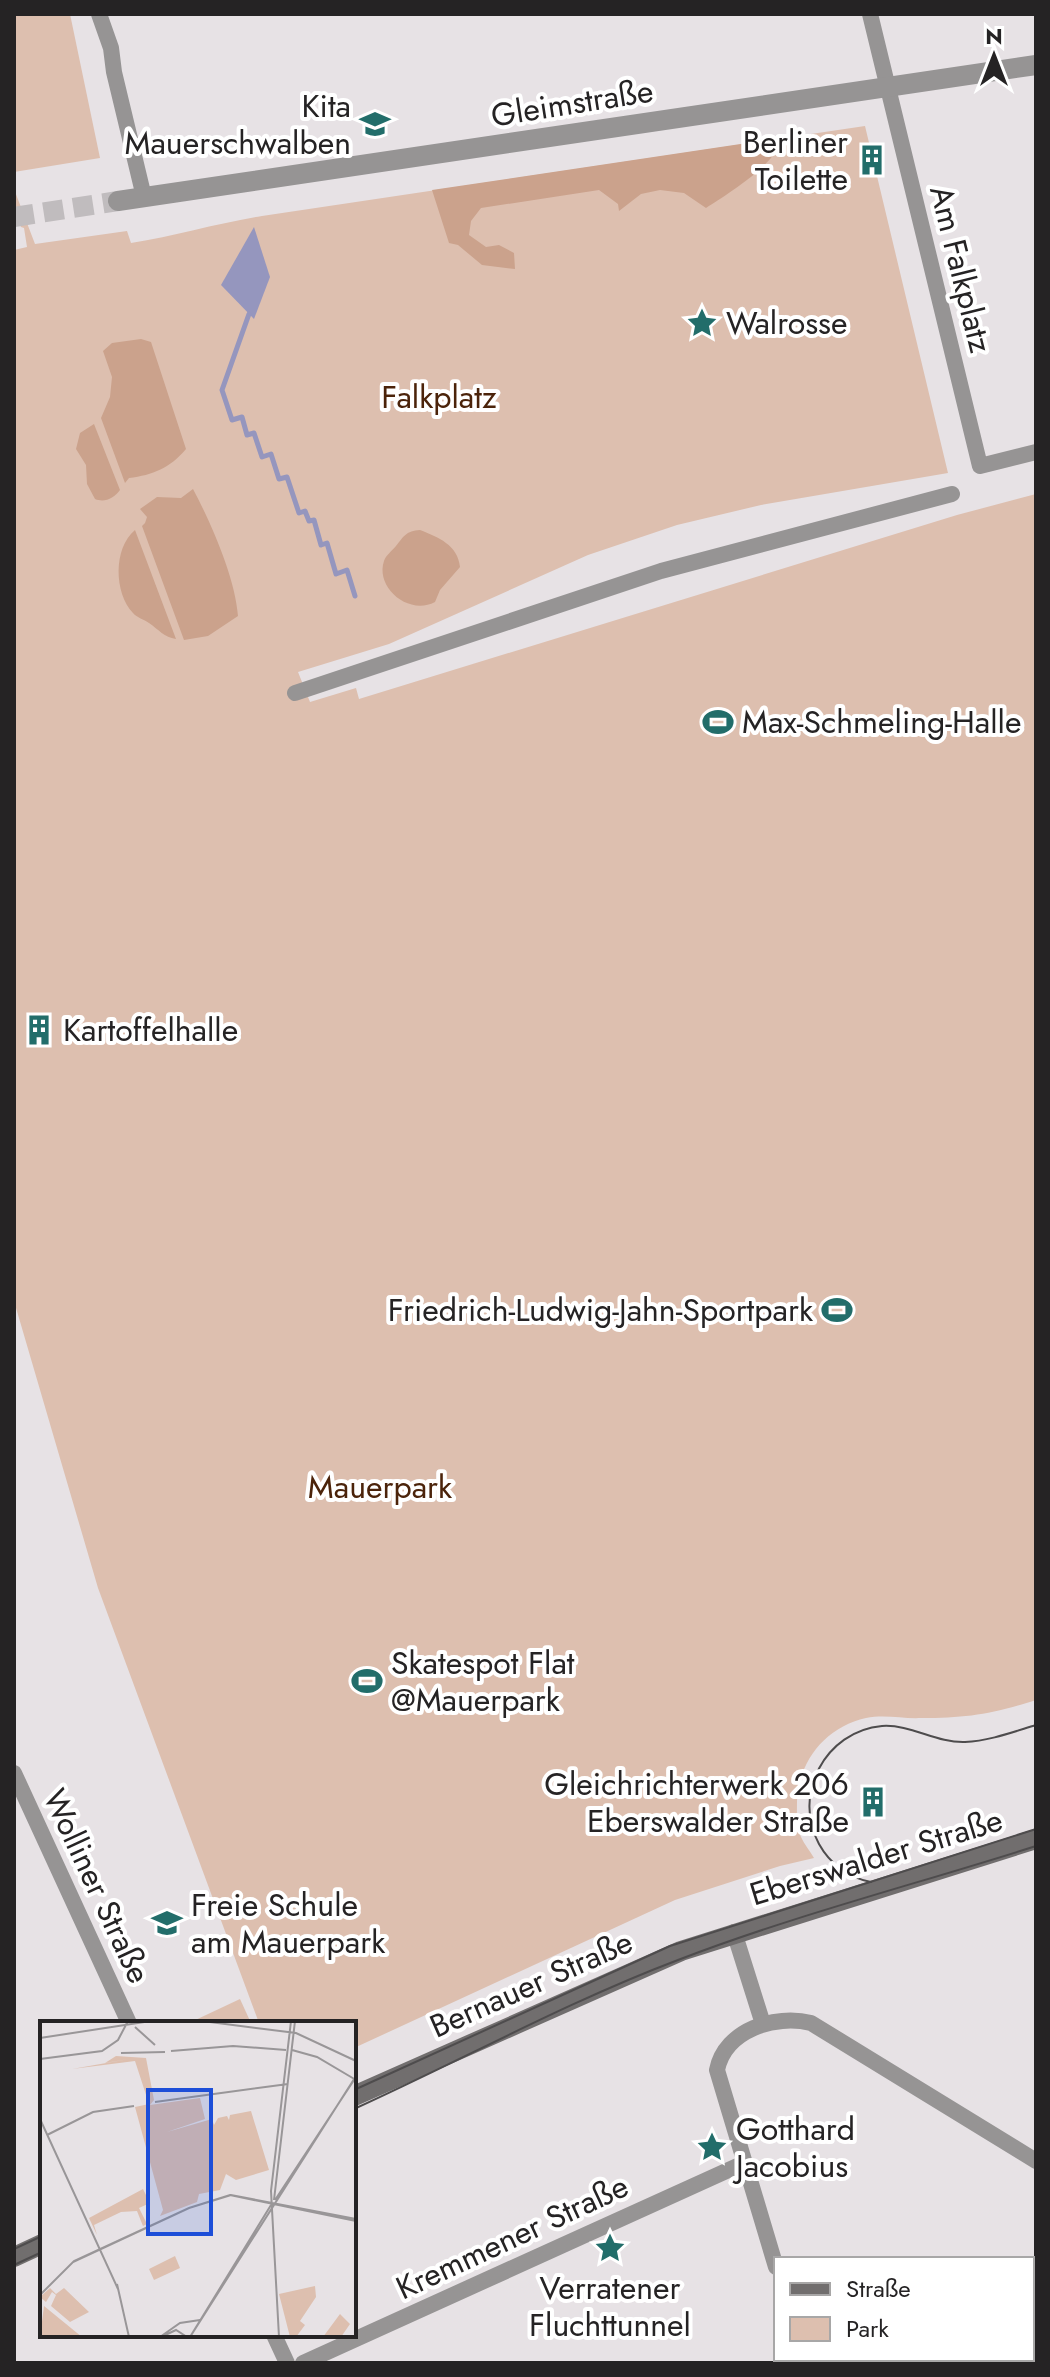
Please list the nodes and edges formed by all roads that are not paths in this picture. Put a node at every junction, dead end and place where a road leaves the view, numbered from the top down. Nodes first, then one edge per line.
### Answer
1 (99, 14) edge
2 (870, 14) edge
3 (1036, 65) edge
4 (887, 87) junction
5 (144, 197) junction
6 (118, 201) tunnel mouth
7 (1036, 452) edge
8 (952, 494) dead end
9 (295, 693) dead end
10 (14, 1773) edge
11 (1036, 1839) edge
12 (734, 1932) junction
13 (128, 2021) edge
14 (763, 2024) junction
15 (356, 2095) edge
16 (1036, 2161) edge
17 (744, 2163) junction
18 (40, 2245) edge
19 (14, 2257) edge
20 (774, 2260) edge
21 (275, 2337) edge
22 (287, 2363) edge
23 (303, 2363) edge

1 - 5 street
2 - 4 street, Am Falkplatz
3 - 4 street, Gleimstraße
4 - 5 street, Gleimstraße
4 - 7 street, Am Falkplatz
5 - 6 street, Gleimstraße
8 - 9 street
10 - 13 street, Wolliner Straße
11 - 12 main road, Eberswalder Straße
12 - 14 street
12 - 15 main road, Bernauer Straße
14 - 16 street
14 - 17 street
17 - 20 street
17 - 23 street, Kremmener Straße
18 - 19 main road
21 - 22 street

